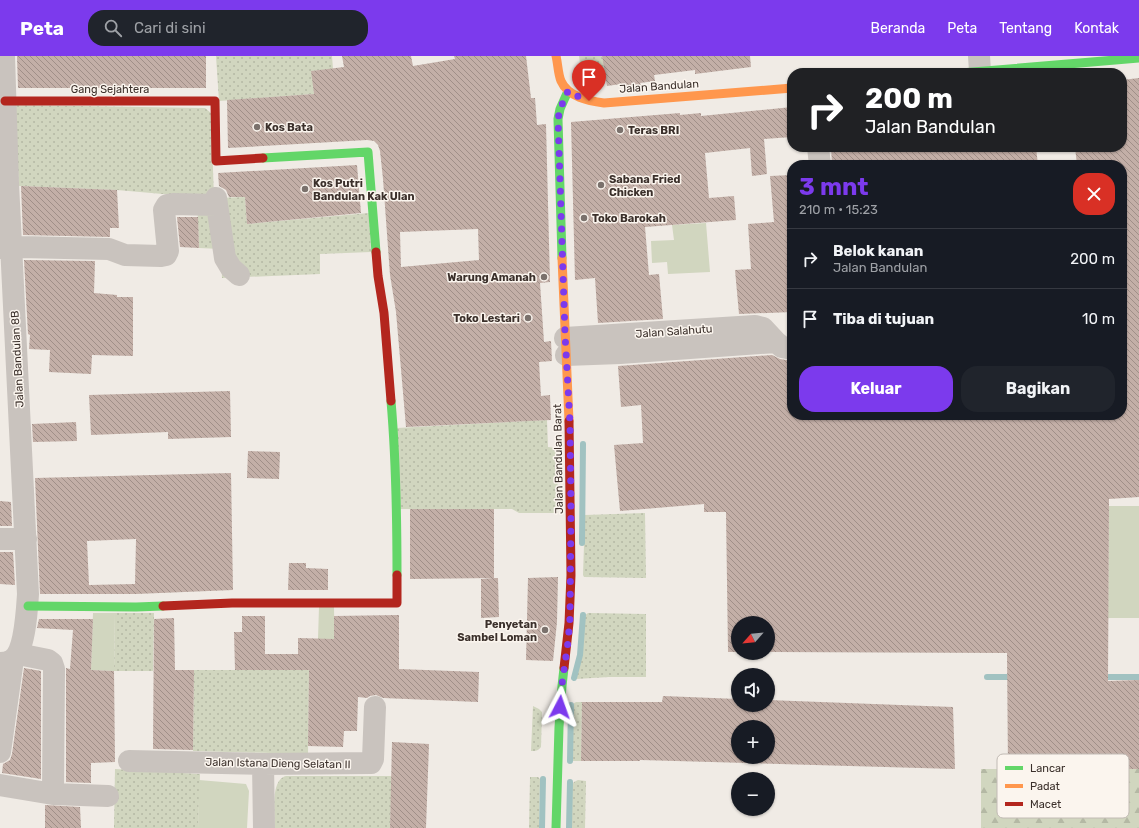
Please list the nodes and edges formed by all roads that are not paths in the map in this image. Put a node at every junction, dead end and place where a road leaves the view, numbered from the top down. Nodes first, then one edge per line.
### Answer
1 (556, 56) edge
2 (1112, 58) edge
3 (1139, 58) edge
4 (3, 60) edge
5 (974, 67) edge
6 (787, 88) edge
7 (568, 91) junction
8 (5, 101) junction
9 (4, 183) edge
10 (6, 248) edge
11 (238, 275) dead end
12 (8, 332) edge
13 (784, 346) edge
14 (566, 347) junction
15 (0, 539) edge
16 (26, 539) junction
17 (28, 606) junction
18 (10, 659) edge
19 (375, 707) dead end
20 (0, 752) edge
21 (129, 761) dead end
22 (263, 764) junction
23 (0, 785) edge
24 (54, 794) junction
25 (108, 796) dead end
26 (264, 828) edge
27 (556, 828) edge

1 - 7 street
2 - 3 street
2 - 5 street
4 - 8 street, Jalan Bandulan 8B
6 - 7 street, Jalan Bandulan
7 - 14 street, Jalan Bandulan Barat
8 - 9 street, Jalan Bandulan 8B
8 - 17 street, Gang Sejahtera
9 - 10 street, Jalan Bandulan 8B
10 - 11 street
10 - 12 street, Jalan Bandulan 8B
12 - 16 street, Jalan Bandulan 8B
13 - 14 street, Jalan Salahutu
14 - 27 street, Jalan Bandulan Barat
15 - 16 street
16 - 17 street, Jalan Bandulan 8B
17 - 18 street, Jalan Bandulan 8B
18 - 20 street, Jalan Bandulan 8B
18 - 24 street
19 - 22 street, Jalan Istana Dieng Selatan II
21 - 22 street, Jalan Istana Dieng Selatan II
22 - 26 street
23 - 24 street
24 - 25 street

